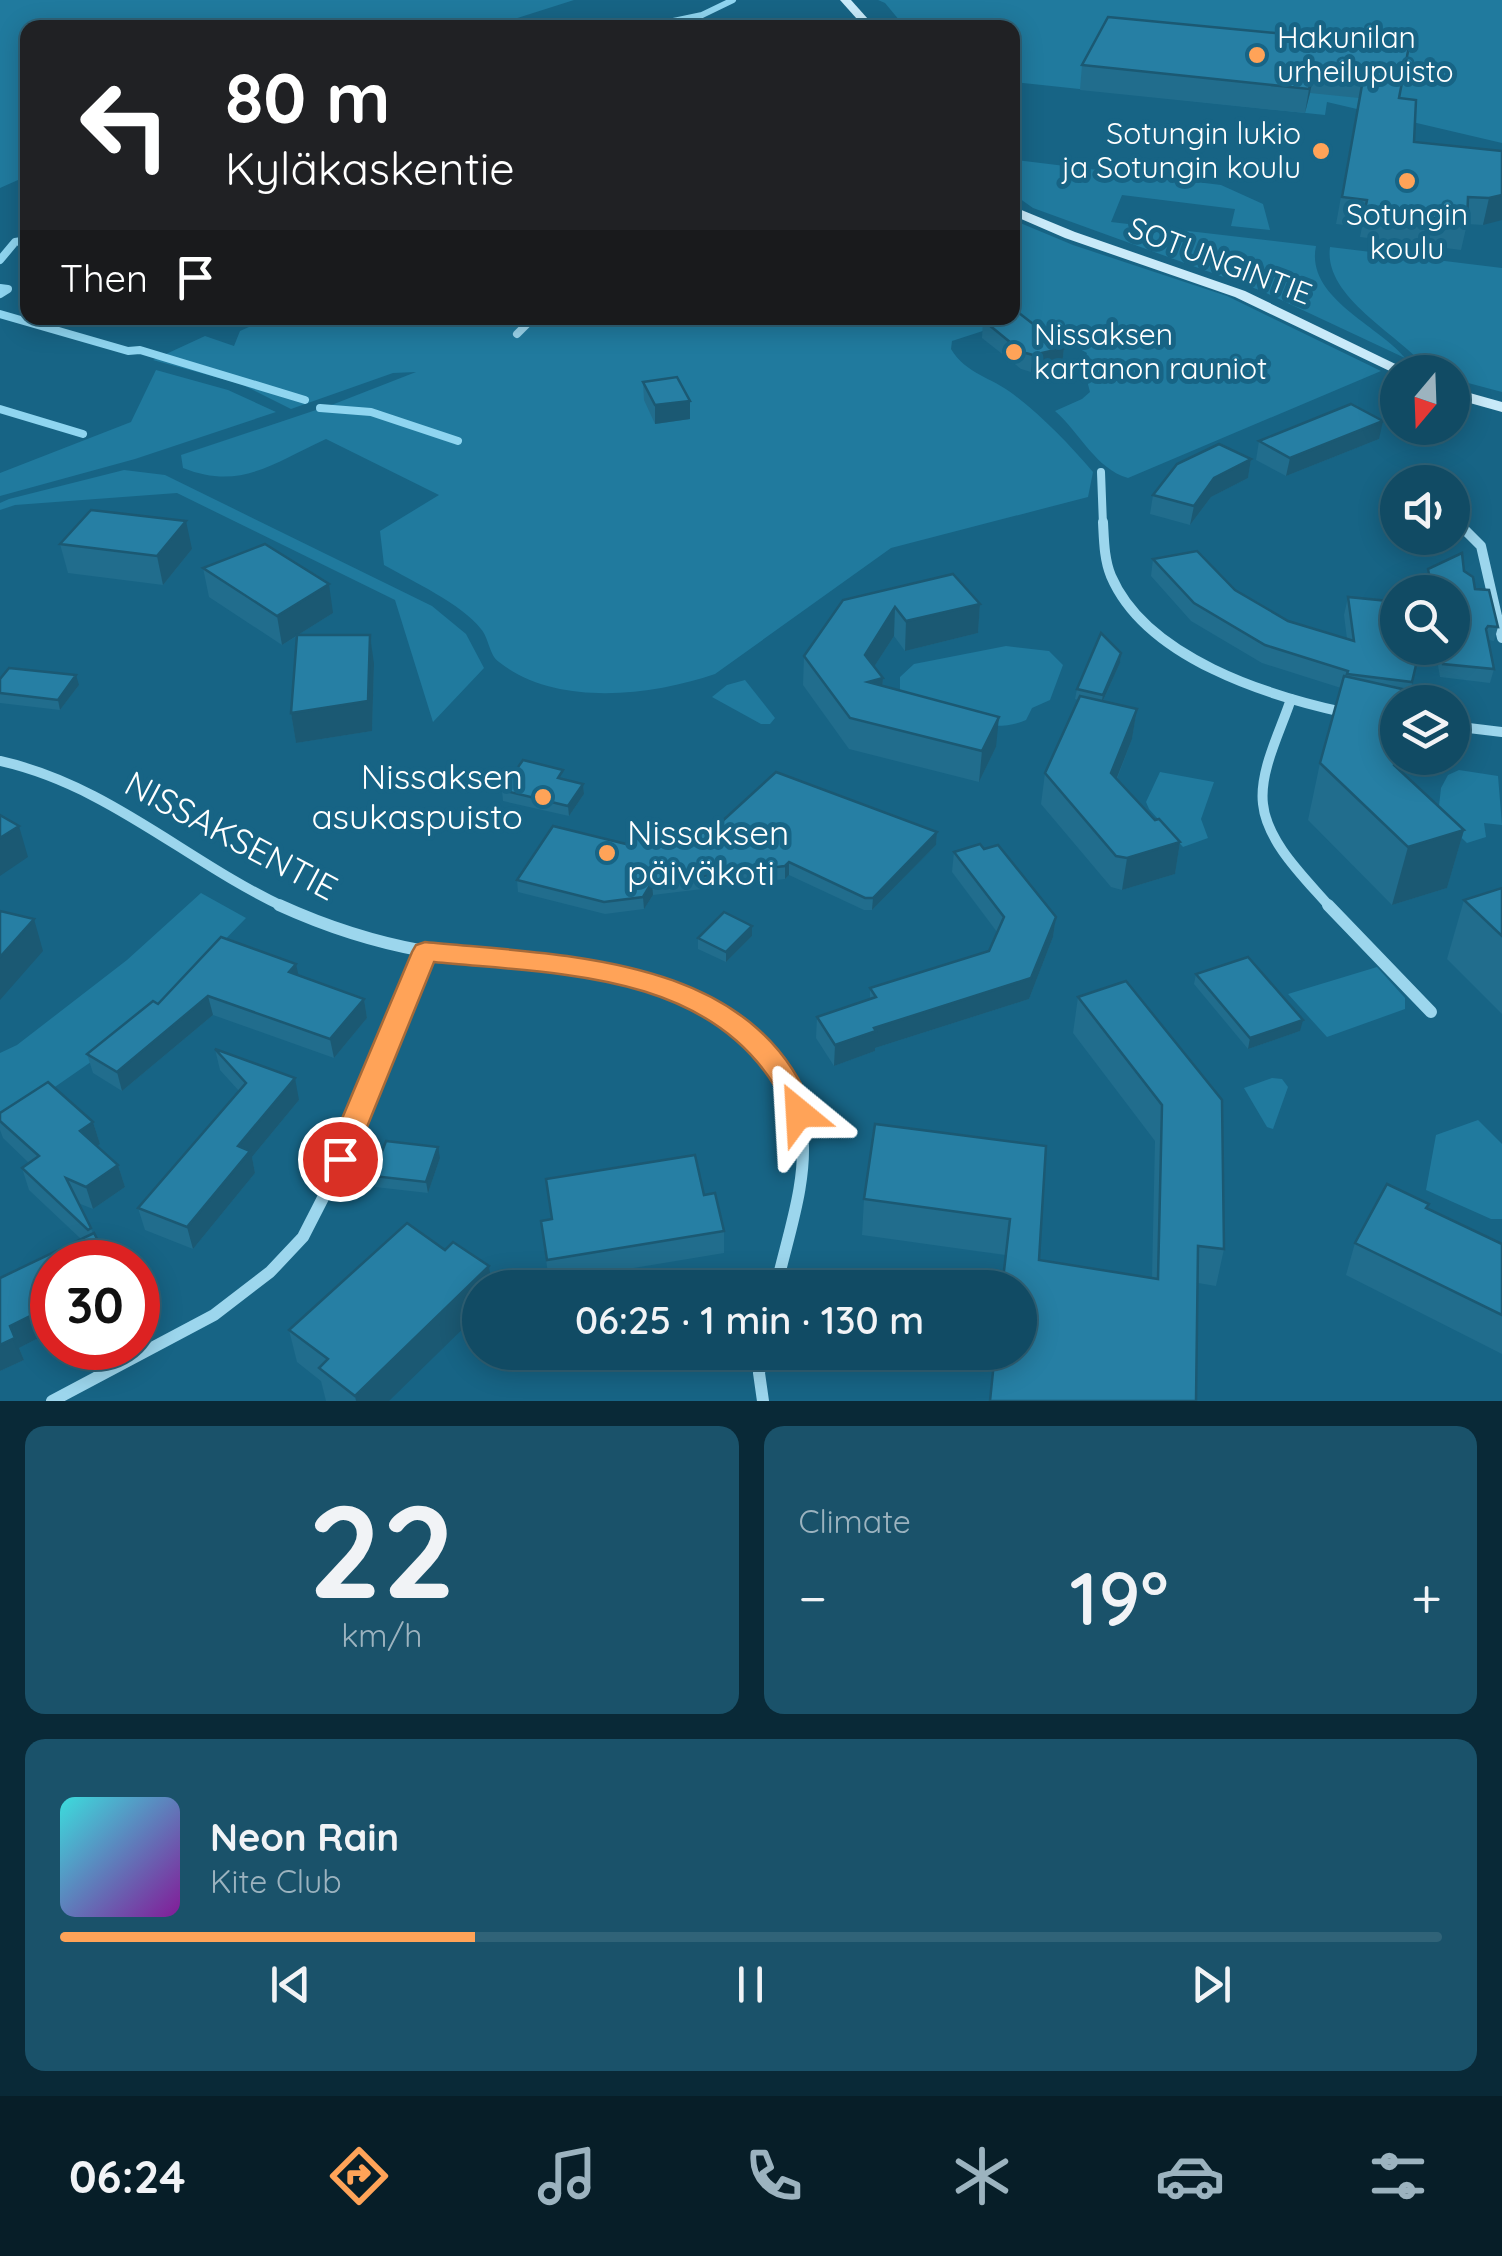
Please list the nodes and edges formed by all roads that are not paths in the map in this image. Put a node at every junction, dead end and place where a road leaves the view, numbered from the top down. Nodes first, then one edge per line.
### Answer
1 (845, 0) edge
2 (863, 20) edge
3 (1020, 214) edge
4 (526, 325) edge
5 (517, 334) dead end
6 (1380, 360) edge
7 (1470, 398) edge
8 (1502, 407) edge
9 (1101, 472) dead end
10 (1470, 535) edge
11 (1502, 638) edge
12 (1291, 699) junction
13 (1360, 715) edge
14 (1470, 728) edge
15 (1502, 732) edge
16 (0, 762) edge
17 (425, 952) junction
18 (1431, 1012) dead end
19 (780, 1270) edge
20 (760, 1370) edge
21 (52, 1401) edge
22 (763, 1401) edge

1 - 2 street
3 - 6 street, SOTUNGINTIE
4 - 5 street
7 - 8 street
9 - 12 street
10 - 11 street
12 - 13 street
12 - 18 street
14 - 15 street
16 - 17 street, NISSAKSENTIE
17 - 19 street, NISSAKSENTIE
17 - 21 street
20 - 22 street

